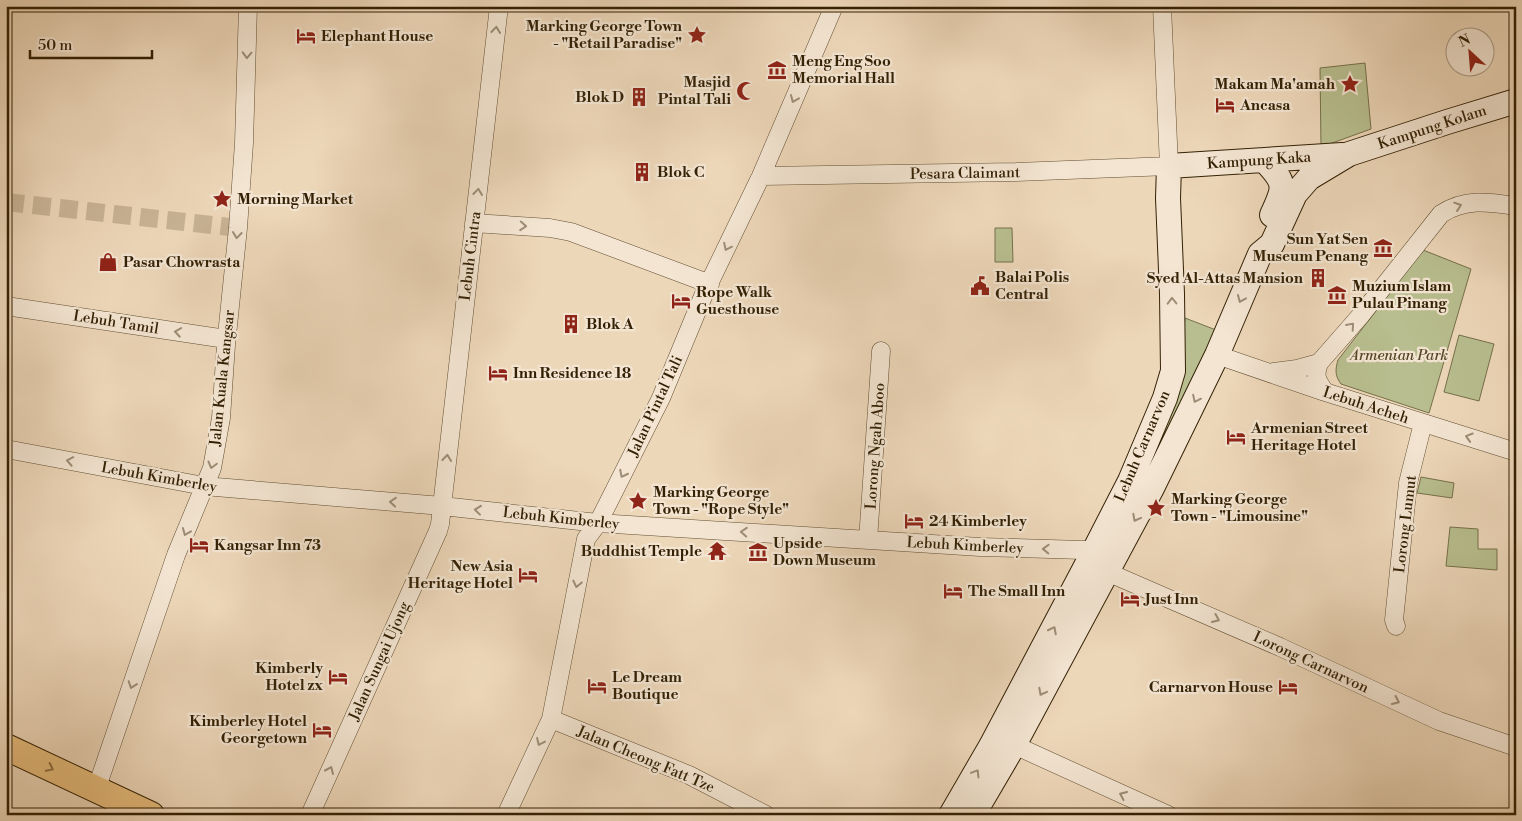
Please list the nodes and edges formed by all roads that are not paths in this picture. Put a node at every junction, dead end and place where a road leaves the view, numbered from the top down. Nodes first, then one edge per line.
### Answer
1 (248, 6) edge
2 (499, 6) edge
3 (834, 6) edge
4 (1162, 6) edge
5 (1515, 101) edge
6 (1349, 154) junction
7 (1264, 160) junction
8 (1169, 166) junction
9 (761, 176) junction
10 (1516, 206) edge
11 (474, 223) junction
12 (1260, 254) junction
13 (710, 284) junction
14 (6, 306) edge
15 (226, 339) junction
16 (881, 351) dead end
17 (1217, 355) junction
18 (1319, 363) junction
19 (1269, 373) junction
20 (1325, 392) junction
21 (1423, 423) junction
22 (6, 449) edge
23 (1516, 452) edge
24 (204, 486) junction
25 (442, 506) junction
26 (598, 523) junction
27 (868, 540) junction
28 (1120, 548) junction
29 (1095, 549) junction
30 (1107, 572) junction
31 (1396, 626) dead end
32 (551, 719) junction
33 (1014, 745) junction
34 (6, 747) edge
35 (1516, 747) edge
36 (96, 790) junction
37 (152, 815) edge
38 (310, 815) edge
39 (506, 815) edge
40 (766, 815) edge
41 (951, 815) edge
42 (973, 815) edge
43 (1168, 815) edge

1 -> 15 street, Jalan Kuala Kangsar
11 -> 2 street, Lebuh Cintra
3 -> 9 street, Jalan Pintal Tali
4 - 8 street, Lebuh Carnarvon
5 - 6 main road, Kampung Kolam
6 - 7 main road, Kampung Kaka
6 - 12 main road, Lebuh Carnarvon
7 - 8 main road, Kampung Kaka
7 - 12 main road, Lebuh Carnarvon
8 - 9 street, Pesara Claimant
29 -> 8 main road, Lebuh Carnarvon
9 -> 13 street, Jalan Pintal Tali
18 -> 10 street
11 -> 13 street
25 -> 11 street, Lebuh Cintra
12 -> 17 main road, Lebuh Carnarvon
13 -> 26 street, Jalan Pintal Tali
15 -> 14 street, Lebuh Tamil
15 -> 24 street, Jalan Kuala Kangsar
16 - 27 street, Lorong Ngah Aboo
17 - 19 street, Lebuh Acheh
17 -> 28 main road, Lebuh Carnarvon
18 - 19 street
18 - 20 street
19 - 20 street, Lebuh Acheh
20 - 21 street, Lebuh Acheh
23 -> 21 street, Lebuh Acheh
21 - 31 street, Lorong Lumut
24 -> 22 street, Lebuh Kimberley
25 -> 24 street, Lebuh Kimberley
24 -> 36 street, Jalan Kuala Kangsar
26 -> 25 street, Lebuh Kimberley
38 -> 25 street, Jalan Sungai Ujong
27 -> 26 street, Lebuh Kimberley
26 -> 32 street, Jalan Pintal Tali
29 -> 27 street, Lebuh Kimberley
28 - 29 street, Lebuh Kimberley
28 - 30 main road, Lebuh Carnarvon
41 -> 29 main road, Lebuh Carnarvon
30 -> 33 main road, Lebuh Carnarvon
30 -> 35 street, Lorong Carnarvon
32 -> 39 street, Jalan Pintal Tali
32 - 40 street, Jalan Cheong Fatt Tze
33 - 42 main road, Lebuh Carnarvon
43 -> 33 street
34 -> 36 main road
36 - 37 main road

